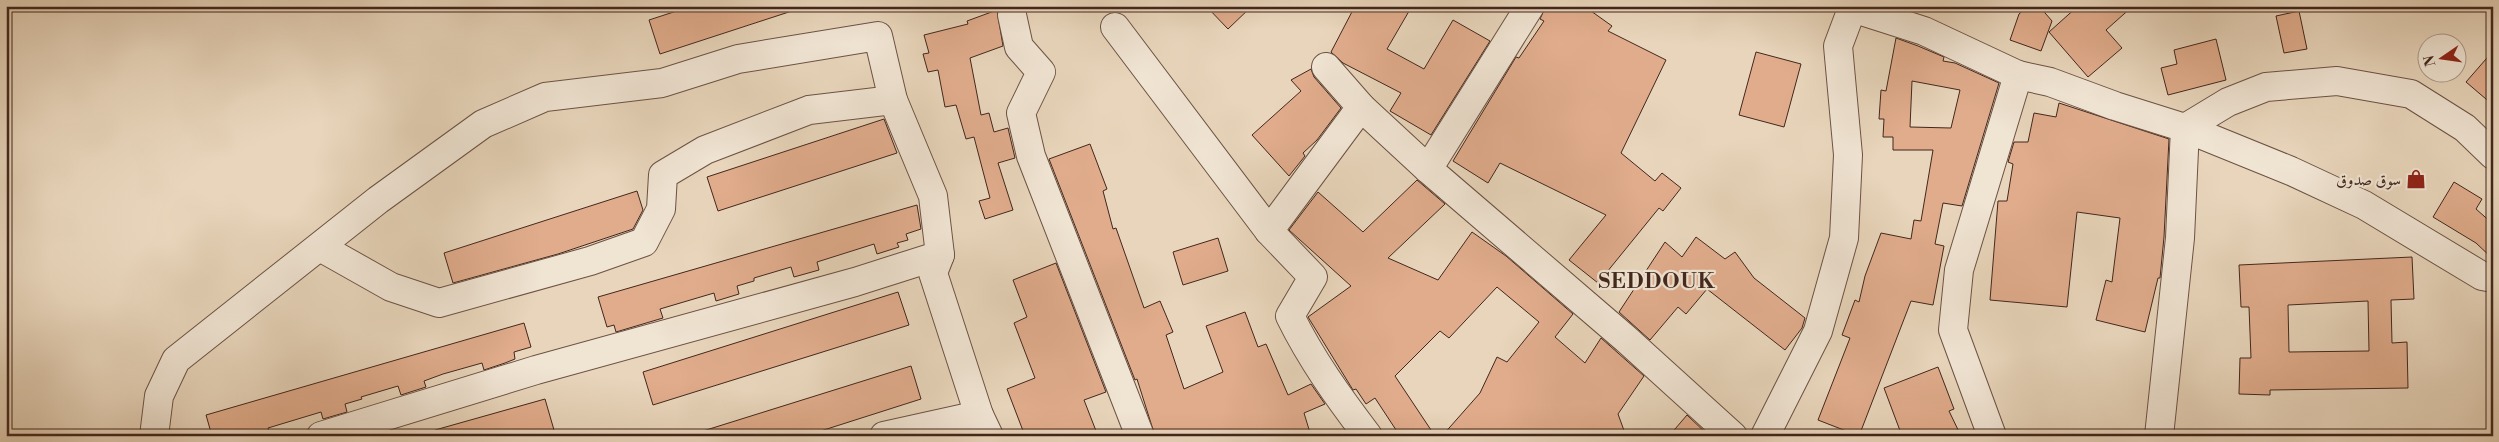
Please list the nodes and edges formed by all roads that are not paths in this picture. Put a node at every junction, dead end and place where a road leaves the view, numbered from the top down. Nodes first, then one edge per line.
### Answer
1 (1530, 6) edge
2 (1851, 7) edge
3 (1012, 15) dead end
4 (1115, 27) dead end
5 (1326, 68) dead end
6 (2018, 74) junction
7 (893, 100) junction
8 (1361, 107) junction
9 (2185, 128) junction
10 (2493, 155) edge
11 (1428, 168) junction
12 (1269, 231) junction
13 (320, 247) junction
14 (940, 256) junction
15 (2493, 278) edge
16 (984, 425) edge
17 (154, 436) edge
18 (321, 436) edge
19 (884, 436) edge
20 (1140, 436) edge
21 (1368, 436) edge
22 (1733, 436) edge
23 (1765, 436) edge
24 (1992, 436) edge
25 (2159, 436) edge

1 - 11 street
2 - 6 street
2 - 23 street
3 - 20 street
4 - 12 street
5 - 8 street
6 - 9 street
6 - 24 street
7 - 13 street
7 - 13 street
7 - 14 street
8 - 11 street
8 - 12 street
9 - 10 street
9 - 15 street
9 - 25 street
11 - 22 street
12 - 21 street
13 - 17 street
14 - 16 street
14 - 18 street
16 - 19 street

